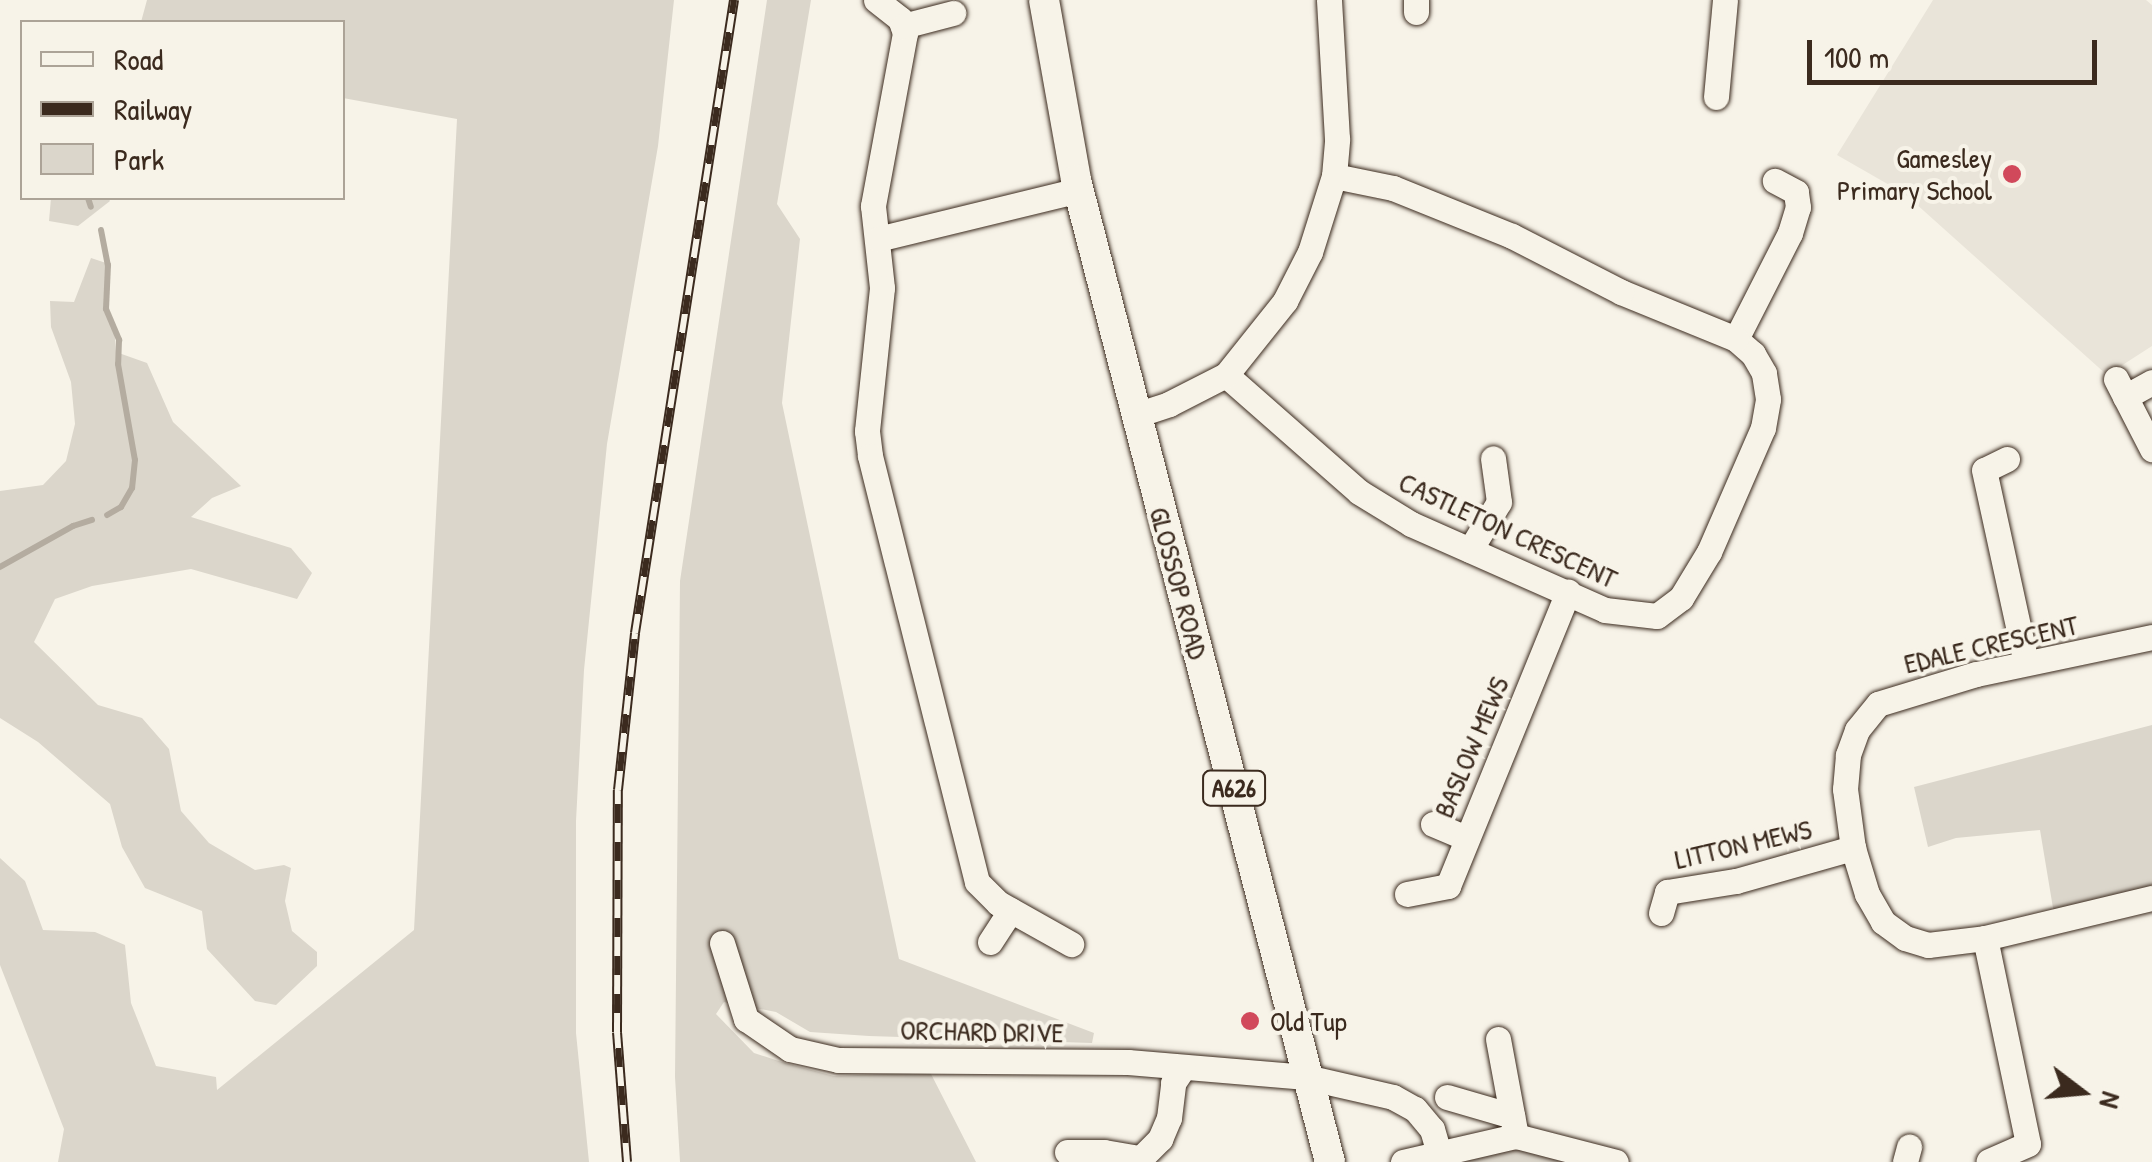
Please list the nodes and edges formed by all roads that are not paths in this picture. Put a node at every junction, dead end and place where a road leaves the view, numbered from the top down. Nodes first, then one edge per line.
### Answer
1 (876, 0) edge
2 (1044, 0) edge
3 (1329, 0) edge
4 (1726, 0) edge
5 (953, 14) dead end
6 (903, 26) junction
7 (1716, 96) dead end
8 (1334, 176) junction
9 (1775, 181) dead end
10 (1078, 190) junction
11 (878, 239) junction
12 (1736, 339) junction
13 (1226, 375) junction
14 (2152, 382) edge
15 (1136, 415) junction
16 (2152, 449) edge
17 (1494, 458) dead end
18 (2008, 459) dead end
19 (1470, 550) junction
20 (1568, 592) junction
21 (2152, 637) edge
22 (2026, 662) junction
23 (1433, 824) dead end
24 (1466, 838) junction
25 (1853, 848) junction
26 (1407, 894) dead end
27 (2152, 898) edge
28 (1011, 910) junction
29 (1662, 913) dead end
30 (1985, 938) junction
31 (990, 942) dead end
32 (722, 943) dead end
33 (1071, 944) dead end
34 (1498, 1040) dead end
35 (1183, 1068) junction
36 (1306, 1077) junction
37 (1447, 1097) dead end
38 (1514, 1126) junction
39 (1068, 1152) dead end
40 (1439, 1153) junction
41 (1137, 1160) edge
42 (1989, 1161) edge
43 (1330, 1162) edge
44 (1403, 1162) edge
45 (1616, 1162) edge

1 - 6 street
2 - 10 main road, GLOSSOP ROAD / A626
3 - 8 street
4 - 7 street
5 - 6 street
6 - 11 street
8 - 12 street
8 - 13 street
9 - 12 street
10 - 11 street
10 - 15 main road, GLOSSOP ROAD / A626
11 - 28 street
12 - 20 street, CASTLETON CRESCENT
13 - 15 street
13 - 19 street, CASTLETON CRESCENT
14 - 16 street
15 - 36 main road, GLOSSOP ROAD / A626
17 - 19 street
18 - 22 street
19 - 20 street, CASTLETON CRESCENT
20 - 24 street, BASLOW MEWS
21 - 22 street, EDALE CRESCENT
22 - 25 street, EDALE CRESCENT
23 - 24 street
24 - 26 street, BASLOW MEWS
25 - 29 street, LITTON MEWS
25 - 30 street, EDALE CRESCENT
27 - 30 street, EDALE CRESCENT
28 - 31 street
28 - 33 street
30 - 42 street
32 - 35 street, ORCHARD DRIVE
34 - 38 street
35 - 36 street, ORCHARD DRIVE
35 - 41 street
36 - 40 street, ORCHARD DRIVE
36 - 43 main road, GLOSSOP ROAD / A626
37 - 38 street
38 - 40 street
38 - 45 street
39 - 41 street
40 - 44 street

